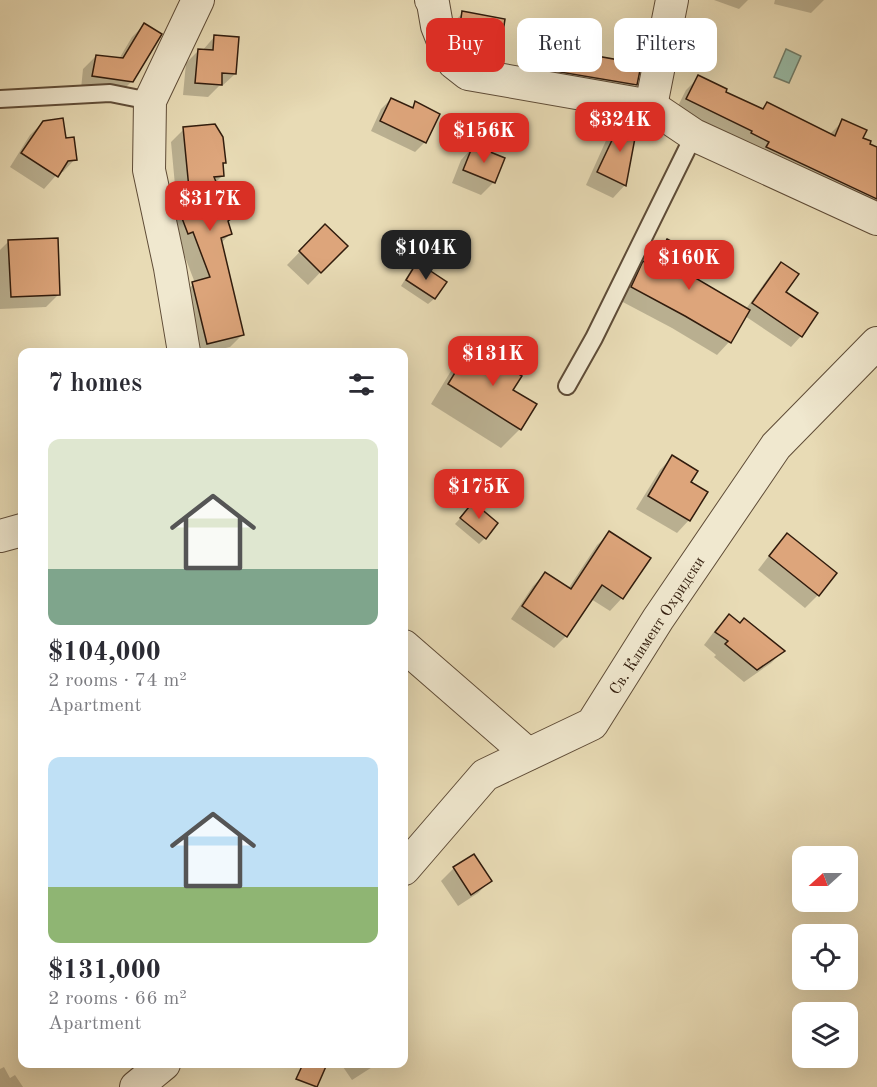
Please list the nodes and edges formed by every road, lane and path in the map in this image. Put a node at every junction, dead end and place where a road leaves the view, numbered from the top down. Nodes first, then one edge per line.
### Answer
1 (198, 0) edge
2 (431, 0) edge
3 (672, 0) edge
4 (0, 99) edge
5 (150, 101) junction
6 (651, 106) junction
7 (694, 135) junction
8 (877, 219) edge
9 (877, 343) edge
10 (183, 348) edge
11 (567, 386) dead end
12 (18, 531) edge
13 (0, 536) edge
14 (408, 649) edge
15 (528, 754) junction
16 (408, 864) edge
17 (159, 1068) edge
18 (136, 1087) edge

1 - 5 street
2 - 6 street
3 - 6 street
4 - 5 lane
5 - 10 street
6 - 7 street
7 - 8 street
7 - 11 lane
9 - 15 street, Св. Климент Охридски
12 - 13 street
14 - 15 street
15 - 16 street, Св. Климент Охридски
17 - 18 street

